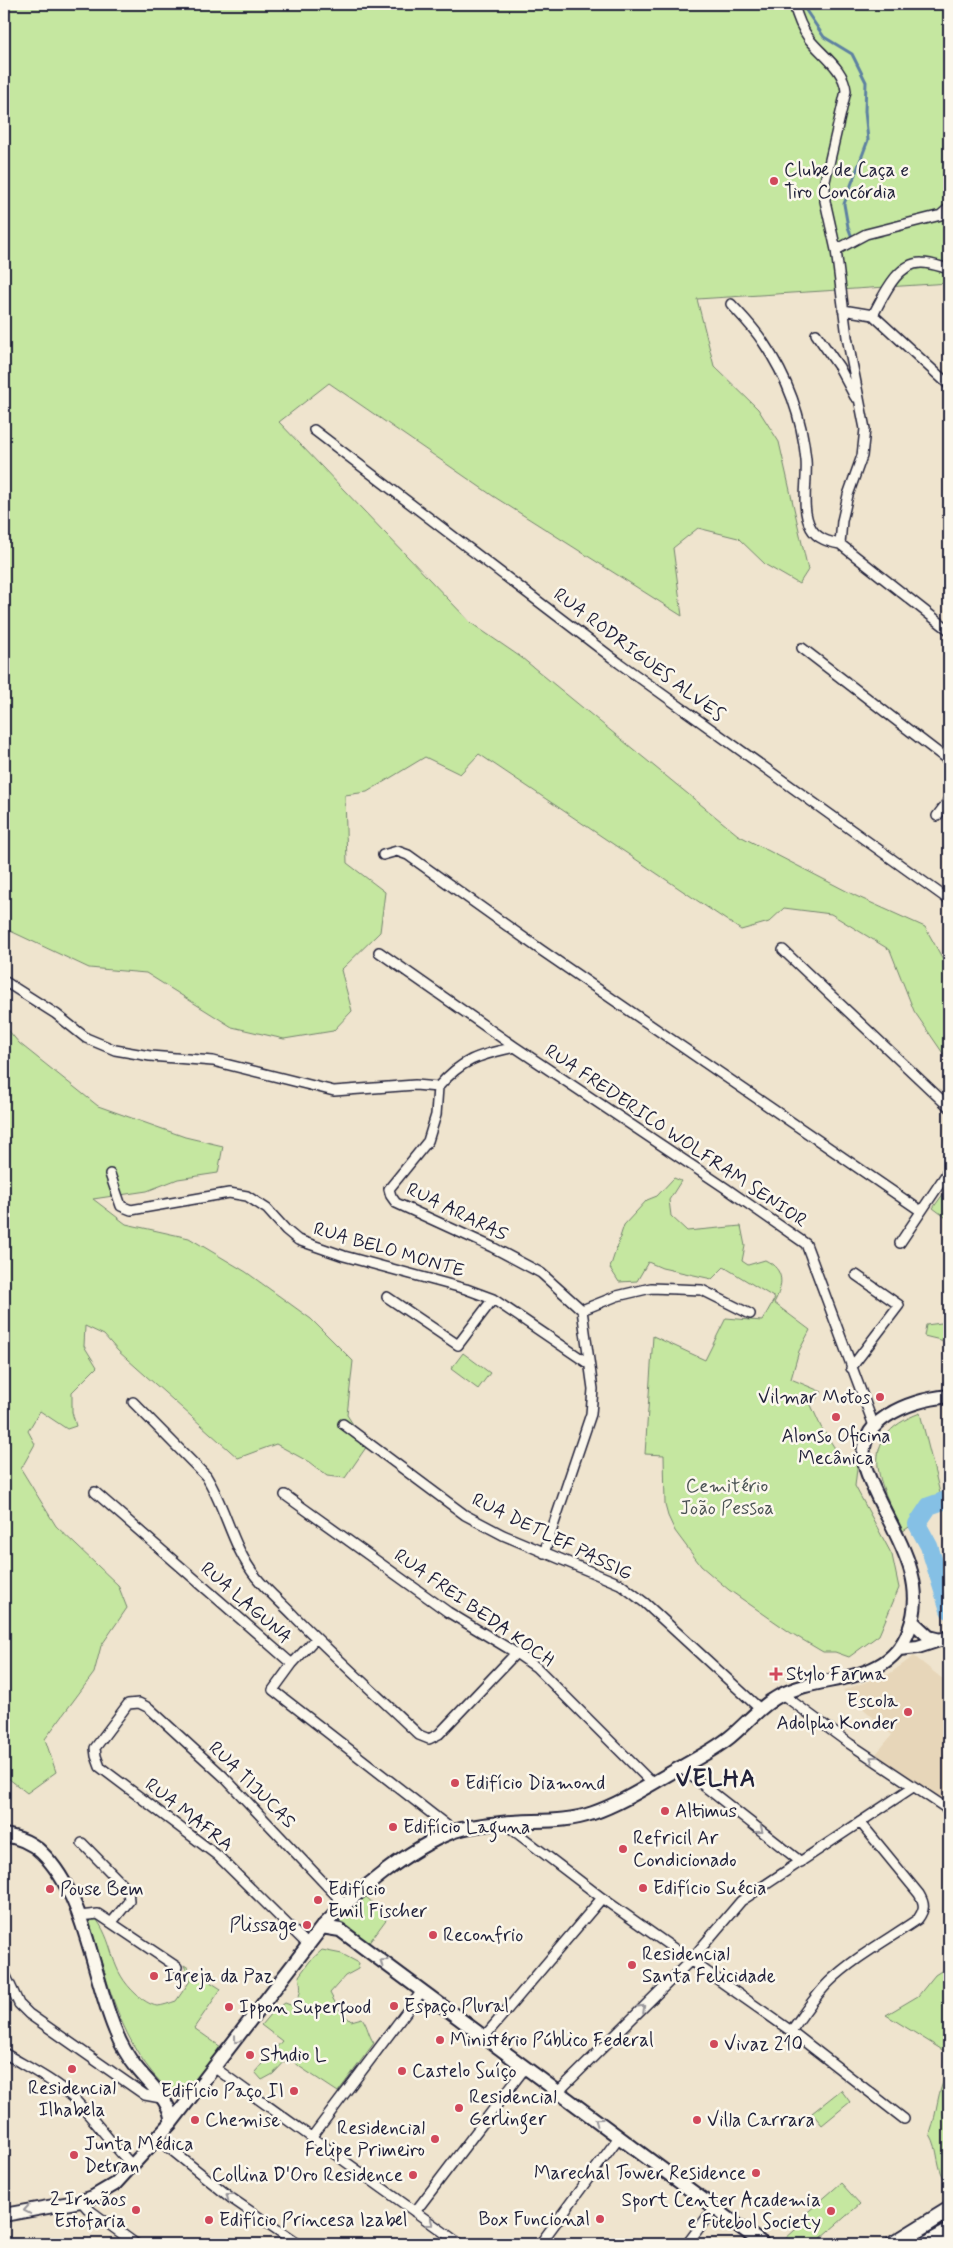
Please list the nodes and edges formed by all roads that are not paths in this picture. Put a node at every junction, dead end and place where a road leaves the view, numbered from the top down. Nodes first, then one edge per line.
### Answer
1 (794, 4) edge
2 (949, 208) edge
3 (836, 250) junction
4 (949, 269) edge
5 (731, 304) dead end
6 (843, 310) junction
7 (873, 315) junction
8 (816, 334) dead end
9 (949, 386) edge
10 (860, 405) junction
11 (314, 430) dead end
12 (840, 544) junction
13 (949, 630) edge
14 (802, 648) dead end
15 (949, 761) edge
16 (949, 800) edge
17 (937, 816) dead end
18 (383, 854) dead end
19 (949, 900) edge
20 (783, 950) dead end
21 (379, 952) dead end
22 (4, 981) edge
23 (516, 1047) junction
24 (438, 1087) junction
25 (949, 1107) edge
26 (949, 1170) edge
27 (110, 1174) dead end
28 (922, 1211) junction
29 (900, 1243) dead end
30 (856, 1275) dead end
31 (386, 1297) dead end
32 (493, 1299) junction
33 (582, 1310) junction
34 (750, 1314) dead end
35 (589, 1364) junction
36 (850, 1368) junction
37 (949, 1396) edge
38 (133, 1402) dead end
39 (343, 1424) dead end
40 (874, 1426) junction
41 (95, 1492) dead end
42 (286, 1495) dead end
43 (544, 1553) junction
44 (911, 1624) junction
45 (316, 1638) junction
46 (940, 1639) edge
47 (907, 1644) junction
48 (516, 1653) junction
49 (292, 1664) junction
50 (782, 1694) junction
51 (128, 1704) joint
52 (760, 1709) junction
53 (680, 1767) junction
54 (652, 1784) junction
55 (913, 1787) junction
56 (949, 1810) edge
57 (860, 1822) junction
58 (504, 1823) junction
59 (454, 1831) junction
60 (4, 1835) edge
61 (82, 1843) dead end
62 (801, 1862) junction
63 (602, 1898) junction
64 (340, 1908) junction
65 (79, 1916) junction
66 (112, 1922) junction
67 (322, 1927) junction
68 (340, 1930) junction
69 (308, 1945) junction
70 (690, 1962) junction
71 (177, 1967) dead end
72 (4, 1972) edge
73 (422, 1991) junction
74 (791, 2032) junction
75 (484, 2038) junction
76 (4, 2053) edge
77 (216, 2068) junction
78 (526, 2068) junction
79 (196, 2092) junction
80 (558, 2092) junction
81 (163, 2099) junction
82 (904, 2118) dead end
83 (171, 2123) junction
84 (312, 2136) junction
85 (619, 2137) junction
86 (158, 2139) junction
87 (133, 2166) junction
88 (81, 2201) junction
89 (714, 2208) junction
90 (949, 2210) edge
91 (415, 2212) junction
92 (4, 2214) edge
93 (949, 2232) edge
94 (136, 2244) edge
95 (298, 2244) edge
96 (460, 2244) edge
97 (540, 2244) edge
98 (687, 2244) edge
99 (764, 2244) edge
100 (894, 2244) edge
101 (927, 2244) edge

1 - 3 street
2 - 3 street
3 - 6 street
4 - 7 street
5 - 12 street
6 - 7 street
6 - 10 street
7 - 9 street
8 - 10 street
10 - 12 street
11 - 19 street, RUA RODRIGUES ALVES
12 - 13 street
14 - 15 street
16 - 17 street
18 - 28 street
20 - 25 street
21 - 23 street
22 - 24 street
23 - 24 street, RUA FREDERICO WOLFRAM SENIOR
23 - 36 street, RUA FREDERICO WOLFRAM SENIOR
24 - 33 street, RUA ARARAS
26 - 28 street
27 - 32 street, RUA BELO MONTE
28 - 29 street
30 - 36 street
31 - 32 street
32 - 35 street, RUA BELO MONTE
33 - 34 street
33 - 35 street
35 - 43 street
36 - 40 street, RUA FREDERICO WOLFRAM SENIOR
37 - 40 main road
38 - 45 street
39 - 43 street, RUA DETLEF PASSIG
40 - 44 main road
41 - 49 street, RUA LAGUNA
42 - 48 street, RUA FREI BEDA KOCH
43 - 52 street, RUA DETLEF PASSIG
44 - 46 main road
44 - 47 main road
45 - 48 street
45 - 49 street
46 - 47 main road
46 - 47 main road
47 - 50 main road
48 - 54 street, RUA FREI BEDA KOCH
49 - 59 street, RUA LAGUNA
50 - 52 main road
55 -> 50 street
51 - 64 street, RUA TIJUCAS
51 - 69 street, RUA MAFRA
52 - 53 main road
53 - 54 main road
53 -> 62 street
54 - 58 main road
55 - 56 street
55 - 57 street
57 - 62 street
57 - 74 street
58 - 59 main road
58 - 63 street
59 - 64 main road
60 - 65 main road
61 - 66 street
62 - 70 street
63 - 70 street
63 - 75 street
64 - 67 main road
64 - 68 main road
65 - 66 street
65 - 81 main road
66 - 71 street
67 - 68 main road
67 - 69 main road
73 -> 68 main road
69 -> 77 main road
70 - 74 street
80 -> 70 street
72 - 81 street
73 - 75 main road
73 - 84 street
74 - 82 street
75 - 78 main road
76 - 87 street
77 - 79 main road
77 - 84 street
78 - 80 main road
78 - 91 street
79 - 81 main road
79 - 83 main road
85 -> 80 main road
81 - 83 main road
83 - 86 main road
84 - 91 street
85 - 89 main road
85 - 97 street
86 - 87 main road
95 -> 86 street
87 - 88 main road
88 -> 92 main road
88 - 94 street
89 - 98 street
89 - 99 main road
90 - 100 main road
91 -> 96 street
93 - 101 main road

